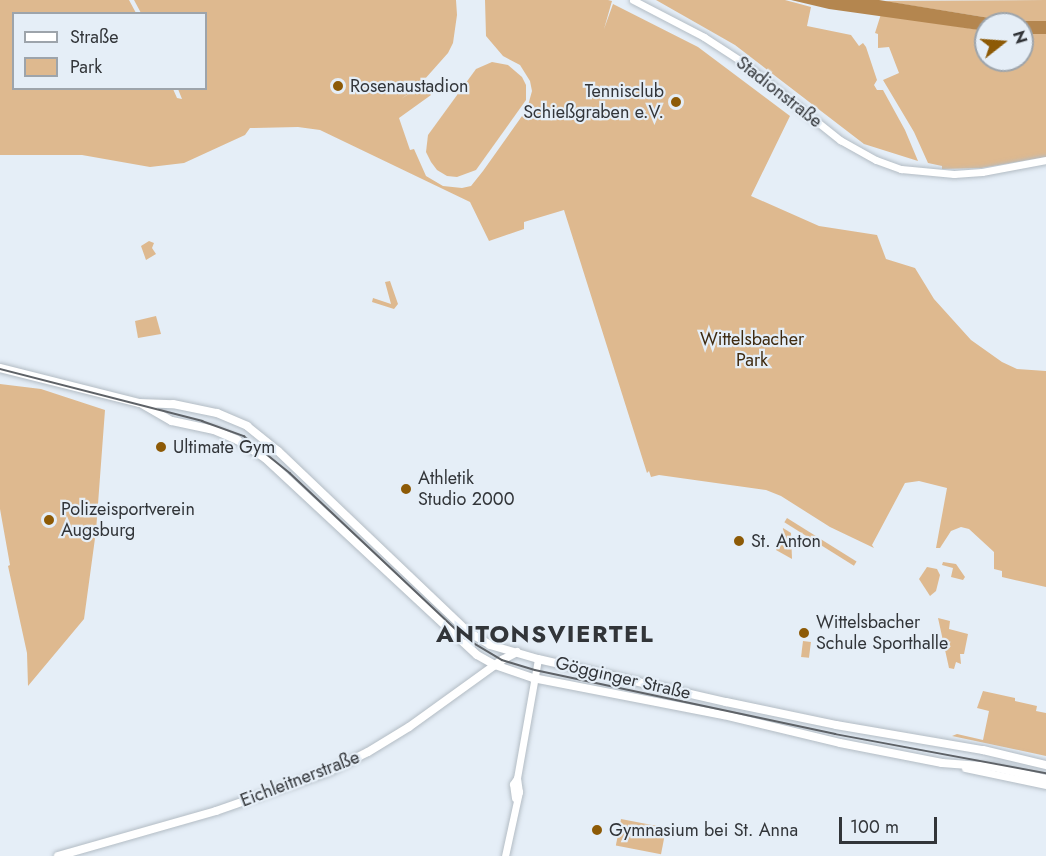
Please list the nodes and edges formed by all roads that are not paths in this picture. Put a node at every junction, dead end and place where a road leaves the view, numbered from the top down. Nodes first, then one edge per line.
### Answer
1 (633, 0) edge
2 (1046, 160) edge
3 (0, 368) edge
4 (139, 403) junction
5 (518, 652) junction
6 (538, 659) junction
7 (495, 665) junction
8 (533, 678) junction
9 (942, 763) junction
10 (1046, 765) edge
11 (1046, 779) edge
12 (1046, 785) edge
13 (58, 856) edge
14 (505, 856) edge

1 - 2 street, Stadionstraße
3 - 4 main road, Gögginger Straße
4 - 5 main road, Gögginger Straße
4 - 7 main road, Gögginger Straße
5 - 6 main road, Gögginger Straße
5 - 7 main road, Eichleitnerstraße
6 - 8 street
6 - 10 main road, Gögginger Straße
7 - 8 main road, Gögginger Straße
7 - 13 main road, Eichleitnerstraße
8 - 9 main road, Gögginger Straße
8 - 14 street
9 - 11 main road, Gögginger Straße
9 - 12 street, Gögginger Straße

